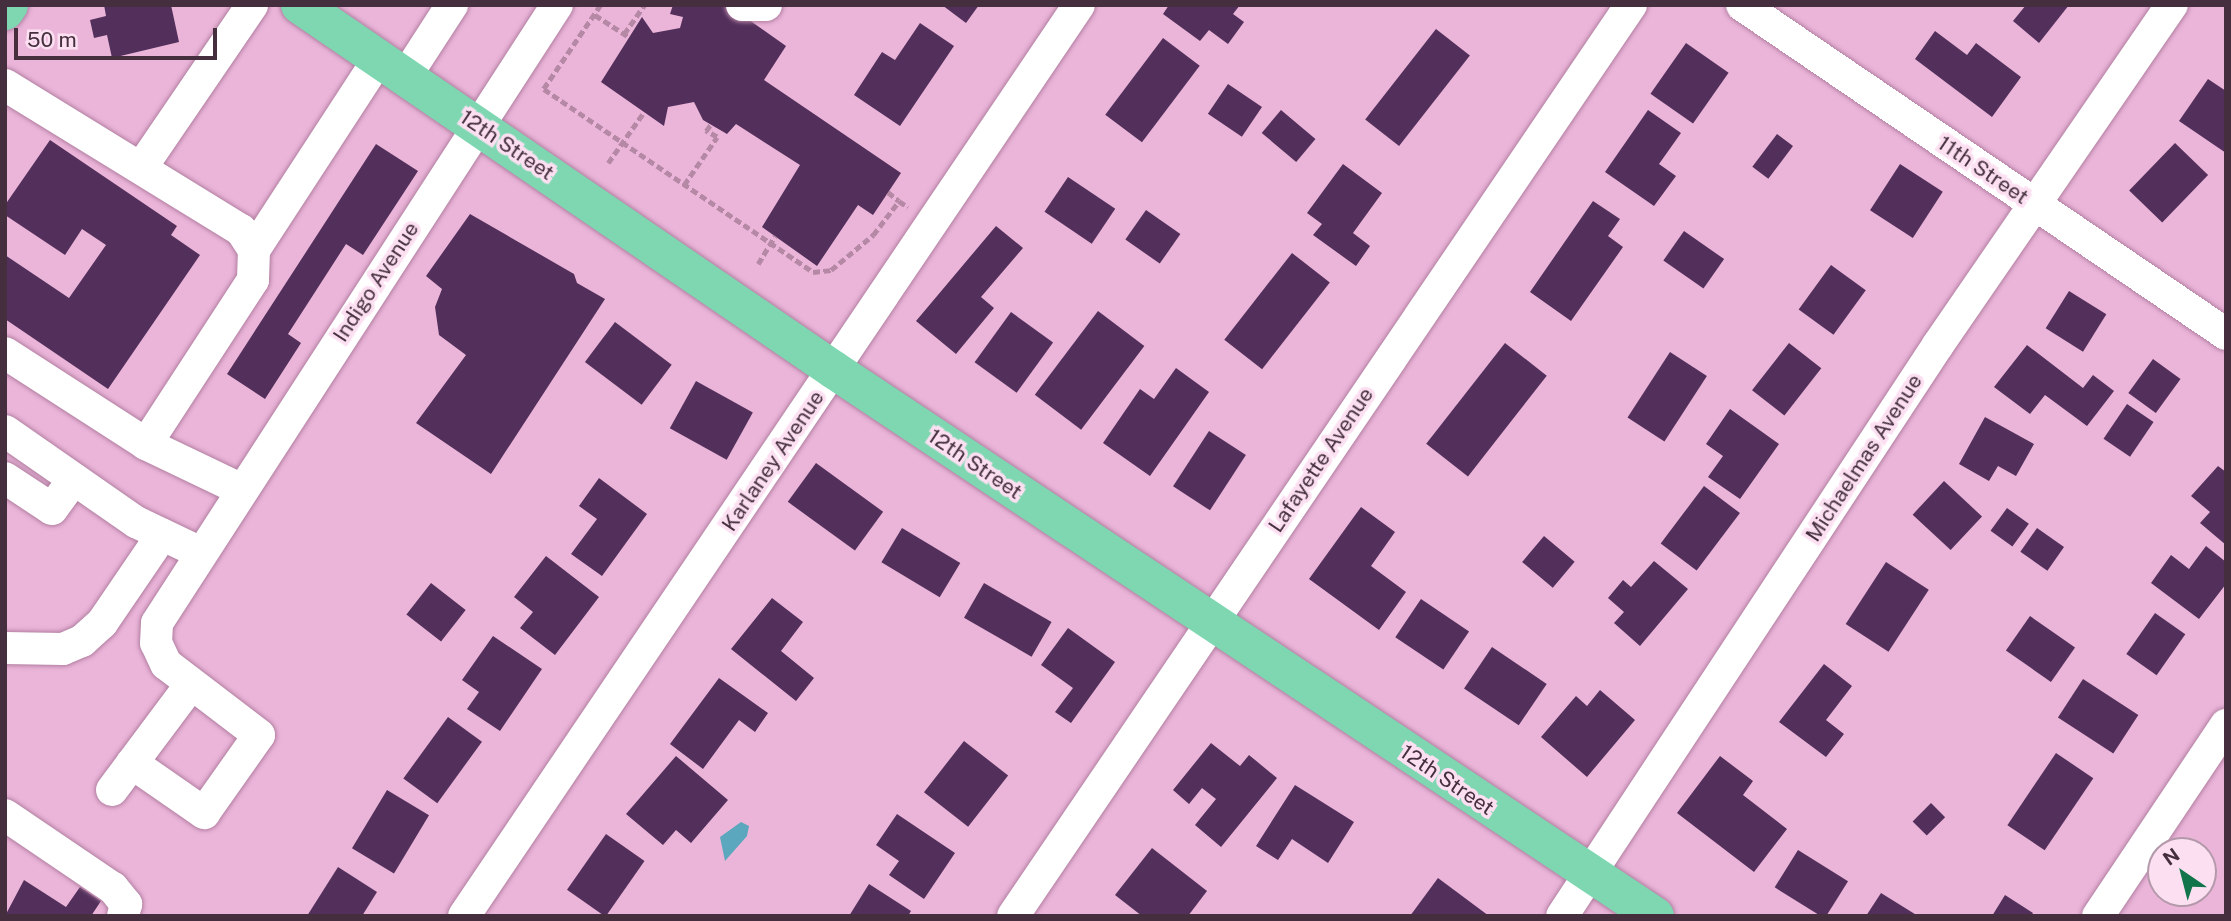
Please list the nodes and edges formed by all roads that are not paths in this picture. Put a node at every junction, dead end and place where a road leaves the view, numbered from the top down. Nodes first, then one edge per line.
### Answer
1 (9, 5) edge
2 (252, 5) edge
3 (452, 5) edge
4 (557, 5) edge
5 (742, 5) edge
6 (766, 5) edge
7 (1079, 5) edge
8 (1631, 5) edge
9 (1742, 5) edge
10 (2172, 5) edge
11 (304, 6) edge
12 (5, 11) edge
13 (392, 67) junction
14 (5, 85) edge
15 (477, 124) junction
16 (141, 168) junction
17 (2035, 205) junction
18 (254, 250) junction
19 (2226, 334) edge
20 (5, 353) edge
21 (834, 370) junction
22 (5, 431) edge
23 (146, 444) junction
24 (5, 478) edge
25 (74, 479) junction
26 (242, 490) junction
27 (162, 534) junction
28 (199, 556) junction
29 (1212, 623) junction
30 (5, 648) edge
31 (189, 687) junction
32 (2226, 725) edge
33 (132, 763) junction
34 (112, 790) dead end
35 (9, 826) edge
36 (1590, 875) junction
37 (122, 916) edge
38 (464, 916) edge
39 (1013, 916) edge
40 (1562, 916) edge
41 (1656, 916) edge
42 (2098, 916) edge

1 - 12 main road
2 - 16 street
3 - 13 street
4 - 15 street, Indigo Avenue
5 - 6 street
7 - 21 street, Karlaney Avenue
8 - 29 street, Lafayette Avenue
9 - 17 street, 11th Street
10 - 17 street, Michaelmas Avenue
11 - 13 main road, 12th Street
13 - 15 main road, 12th Street
13 - 18 street
14 - 16 street
15 - 21 main road, 12th Street
15 - 26 street, Indigo Avenue
16 - 18 street
17 - 19 street, 11th Street
17 - 36 street, Michaelmas Avenue
18 - 23 street
20 - 23 street
21 - 29 main road, 12th Street
21 - 38 street, Karlaney Avenue
22 - 25 street
23 - 26 street
24 - 25 street
25 - 27 street
26 - 28 street, Indigo Avenue
27 - 28 street
27 - 30 street
28 - 31 street, Indigo Avenue
29 - 36 main road, 12th Street
29 - 39 street, Lafayette Avenue
31 - 33 street
31 - 33 street, Indigo Avenue
32 - 42 street
33 - 34 street
35 - 37 street
36 - 40 street, Michaelmas Avenue
36 - 41 main road, 12th Street

